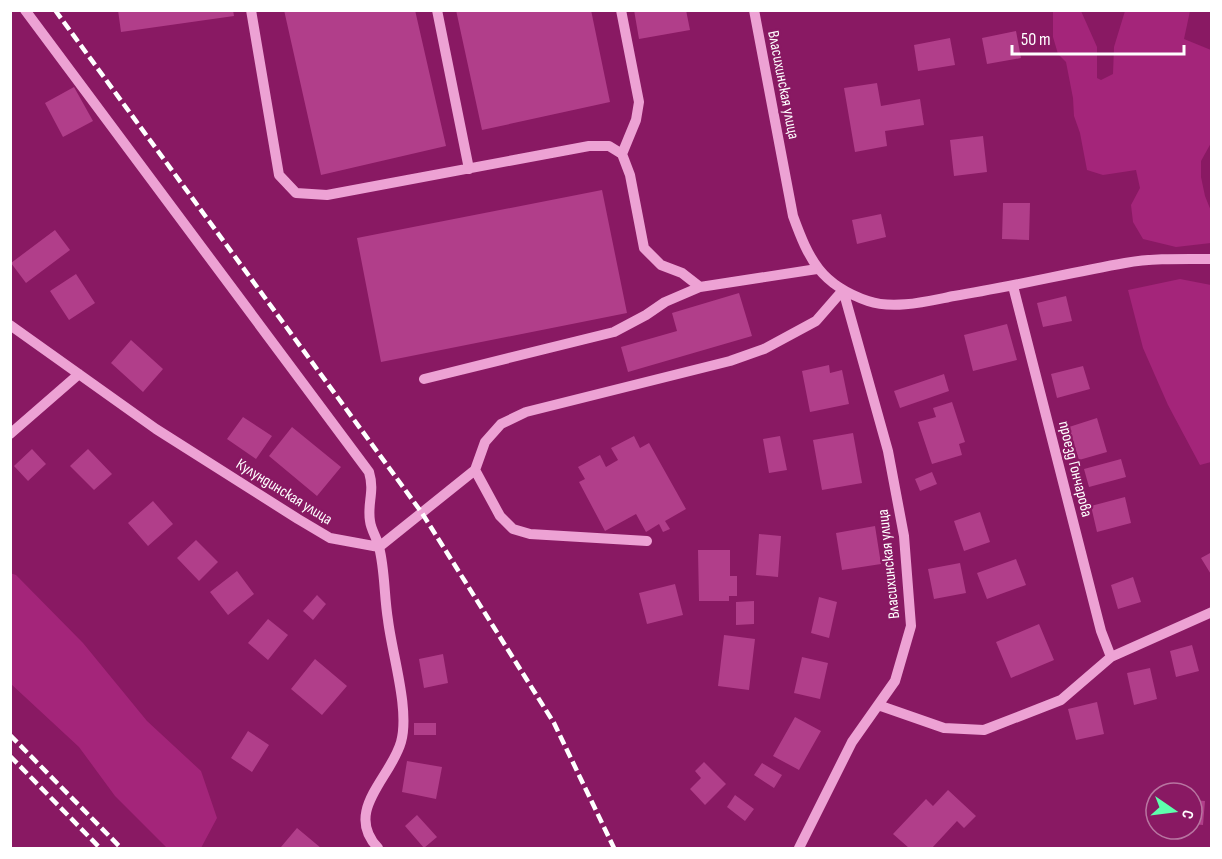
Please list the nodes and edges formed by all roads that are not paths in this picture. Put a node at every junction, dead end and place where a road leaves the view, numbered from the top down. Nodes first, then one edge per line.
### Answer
1 (25, 10) edge
2 (251, 10) edge
3 (437, 10) edge
4 (621, 10) edge
5 (754, 10) edge
6 (621, 154) junction
7 (469, 169) junction
8 (1212, 259) edge
9 (817, 269) junction
10 (1013, 286) junction
11 (700, 287) junction
12 (843, 290) junction
13 (10, 325) edge
14 (79, 374) junction
15 (424, 379) dead end
16 (10, 434) edge
17 (474, 470) junction
18 (647, 541) dead end
19 (379, 547) junction
20 (1212, 612) edge
21 (1111, 657) junction
22 (878, 705) junction
23 (378, 849) edge
24 (798, 849) edge

1 - 19 street
2 - 7 street
3 - 7 street
4 - 6 street
5 - 9 street, Власихинская улица
6 - 7 street
6 - 11 street
8 - 10 street, Власихинская улица
9 - 11 street
9 - 12 street, Власихинская улица
10 - 12 street, Власихинская улица
10 - 21 street, проезд Гончарова
11 - 15 street
12 - 17 street
12 - 22 street, Власихинская улица
13 - 14 street, Кулундинская улица
14 - 16 street
14 - 19 street, Кулундинская улица
17 - 18 street
17 - 19 street
19 - 23 street
20 - 21 street
21 - 22 street
22 - 24 street, Власихинская улица

